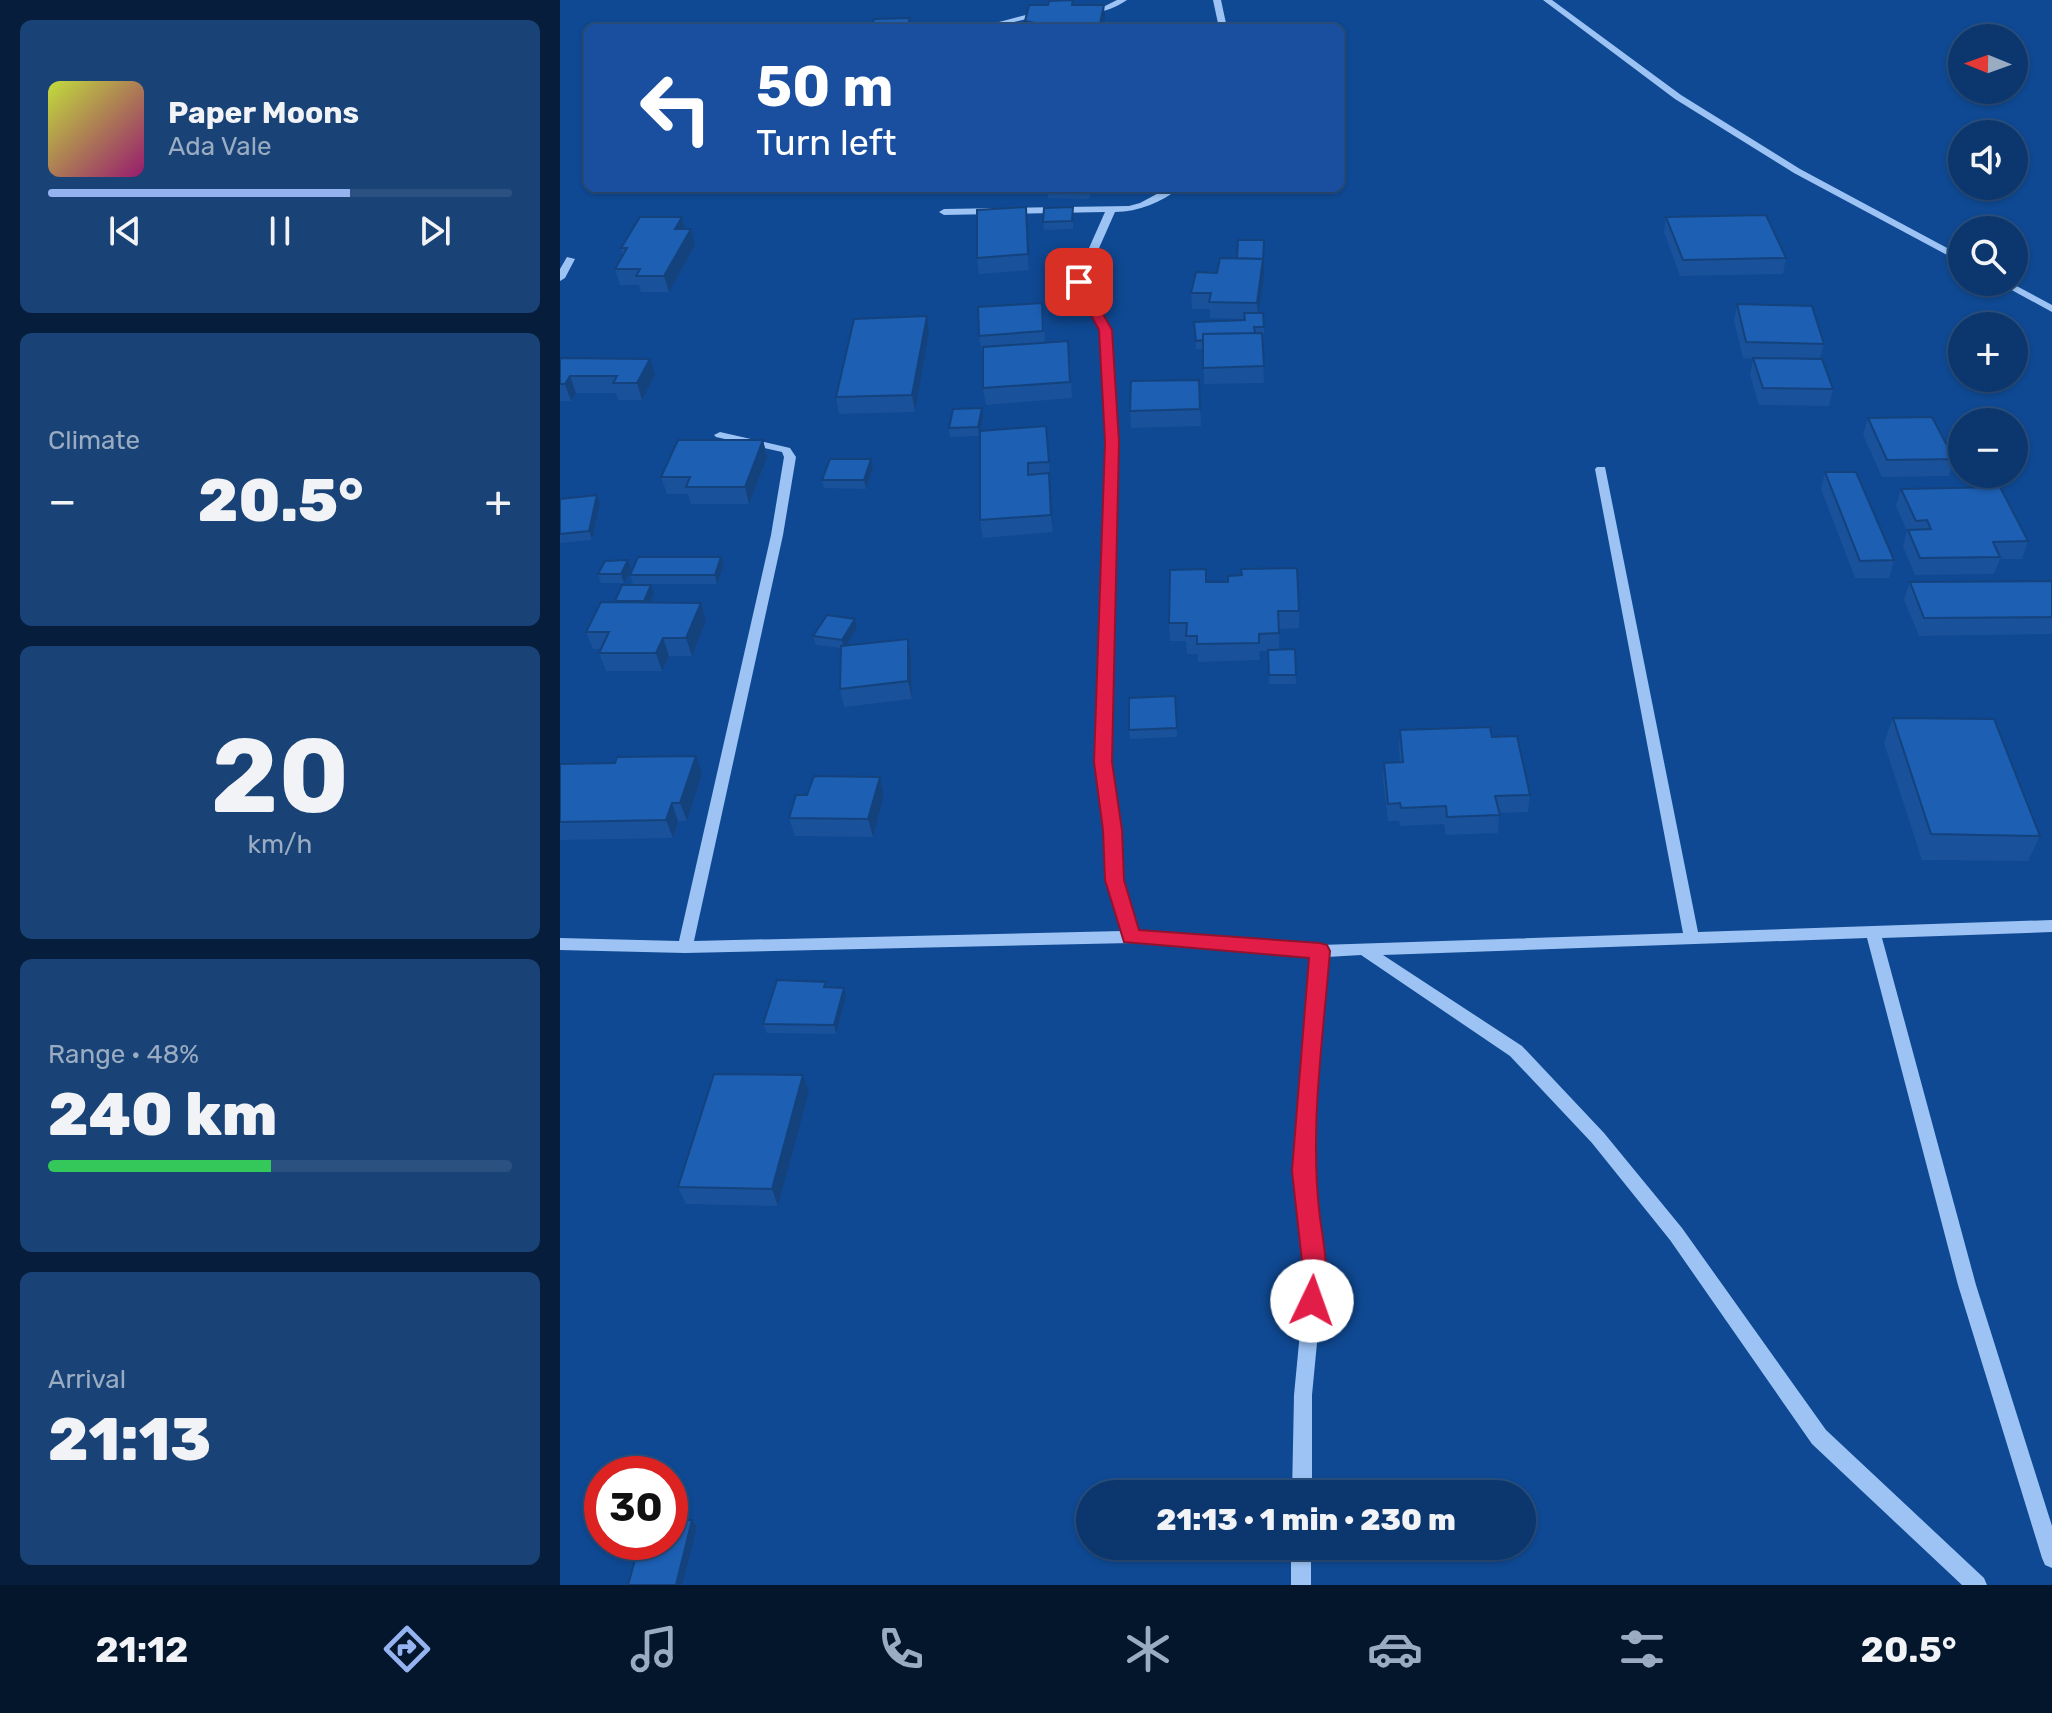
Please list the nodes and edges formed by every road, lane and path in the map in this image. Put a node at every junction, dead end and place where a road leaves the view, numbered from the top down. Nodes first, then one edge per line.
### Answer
1 (1123, 0) edge
2 (1217, 0) edge
3 (1547, 0) edge
4 (1061, 11) edge
5 (1075, 11) edge
6 (993, 24) edge
7 (1222, 24) edge
8 (1167, 192) edge
9 (1111, 210) junction
10 (944, 212) dead end
11 (1948, 252) edge
12 (570, 259) dead end
13 (560, 278) edge
14 (2028, 296) edge
15 (2052, 309) edge
16 (720, 435) dead end
17 (1601, 469) dead end
18 (2052, 926) edge
19 (1873, 932) junction
20 (1131, 937) junction
21 (1692, 938) junction
22 (560, 944) edge
23 (685, 947) junction
24 (1363, 949) junction
25 (1320, 951) junction
26 (1302, 1480) edge
27 (2052, 1558) edge
28 (1301, 1560) edge
29 (1301, 1585) edge
30 (1977, 1585) edge

1 - 5 street
2 - 7 street
3 - 11 street
4 - 6 street
8 - 9 street
9 - 10 street
9 - 20 street
12 - 13 street
14 - 15 street
16 - 23 street
17 - 21 street
18 - 19 street
19 - 21 street
19 - 27 street
20 - 23 street
20 - 25 street
21 - 24 street
22 - 23 street
24 - 25 street
24 - 30 street
25 - 26 street
28 - 29 street

